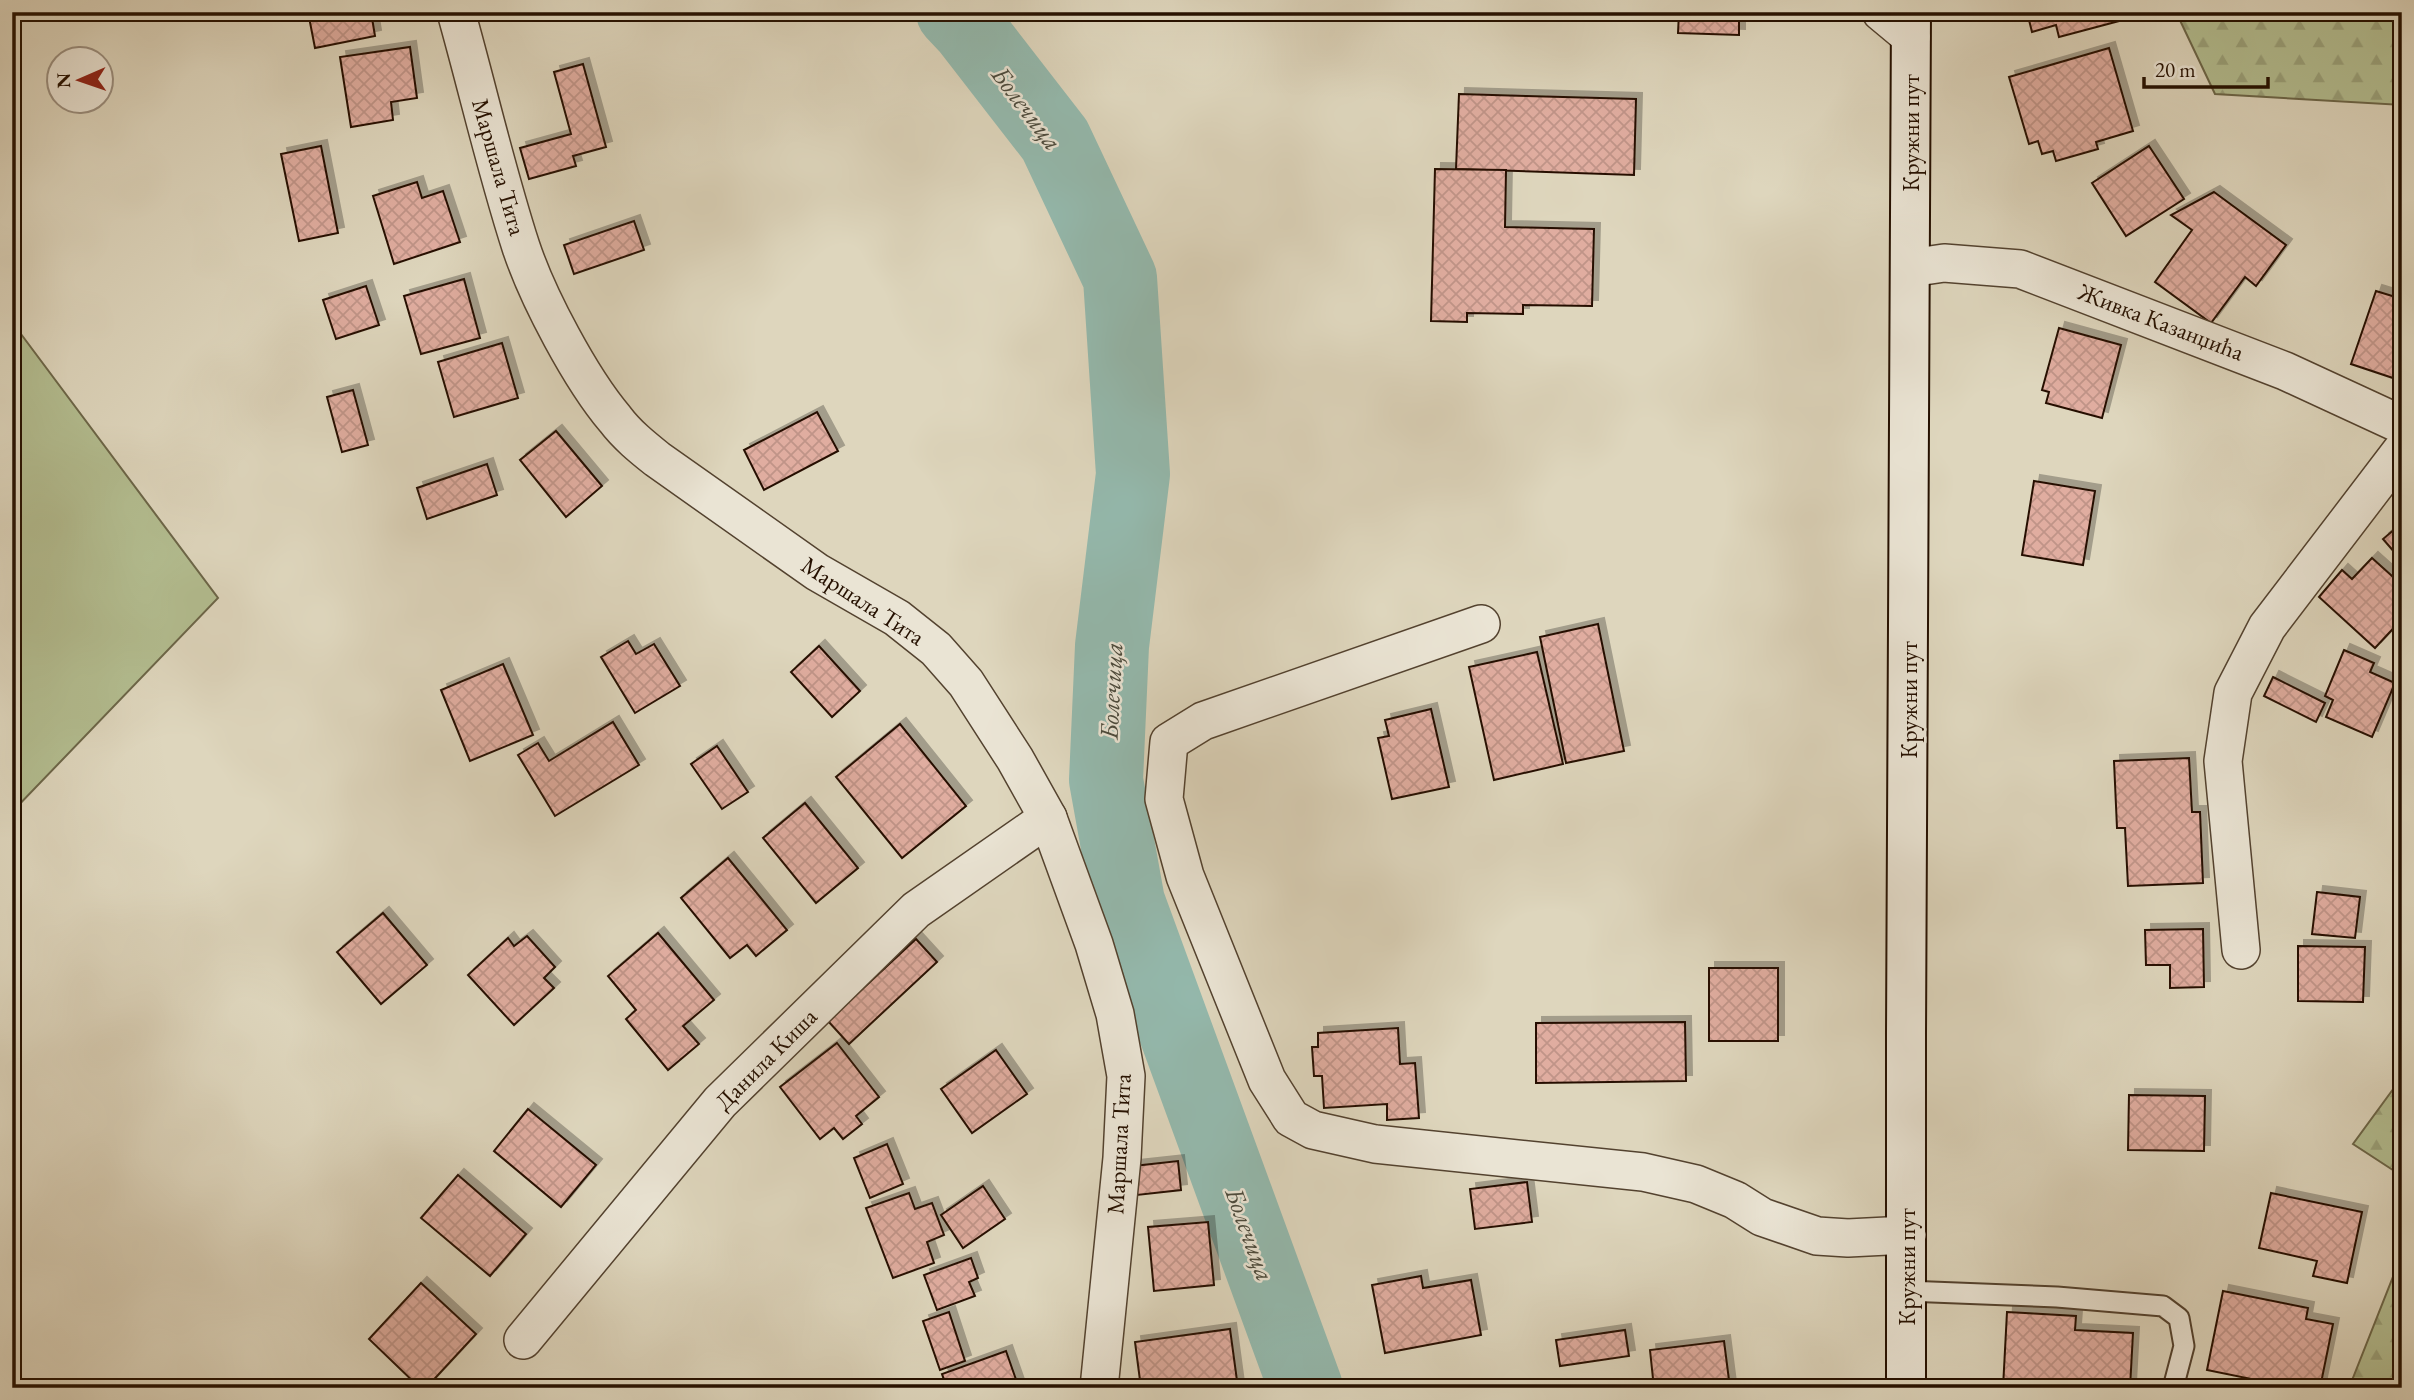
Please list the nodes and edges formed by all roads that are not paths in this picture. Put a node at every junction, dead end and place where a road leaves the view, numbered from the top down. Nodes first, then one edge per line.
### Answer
1 (456, 12) edge
2 (1881, 12) edge
3 (1911, 25) edge
4 (1910, 268) junction
5 (2402, 425) edge
6 (2402, 450) edge
7 (1480, 624) dead end
8 (1048, 818) junction
9 (2241, 950) dead end
10 (1907, 1235) junction
11 (1906, 1291) junction
12 (523, 1340) dead end
13 (1098, 1388) edge
14 (1906, 1388) edge
15 (2173, 1388) edge

1 - 8 street, Маршала Тита
2 - 3 street
3 - 4 main road, Кружни пут
4 - 5 street, Живка Казанџића
4 - 10 main road, Кружни пут
6 - 9 street
7 - 10 street
8 - 12 street, Данила Киша
8 - 13 street, Маршала Тита
10 - 11 main road, Кружни пут
11 - 14 main road, Кружни пут
11 - 15 lane

